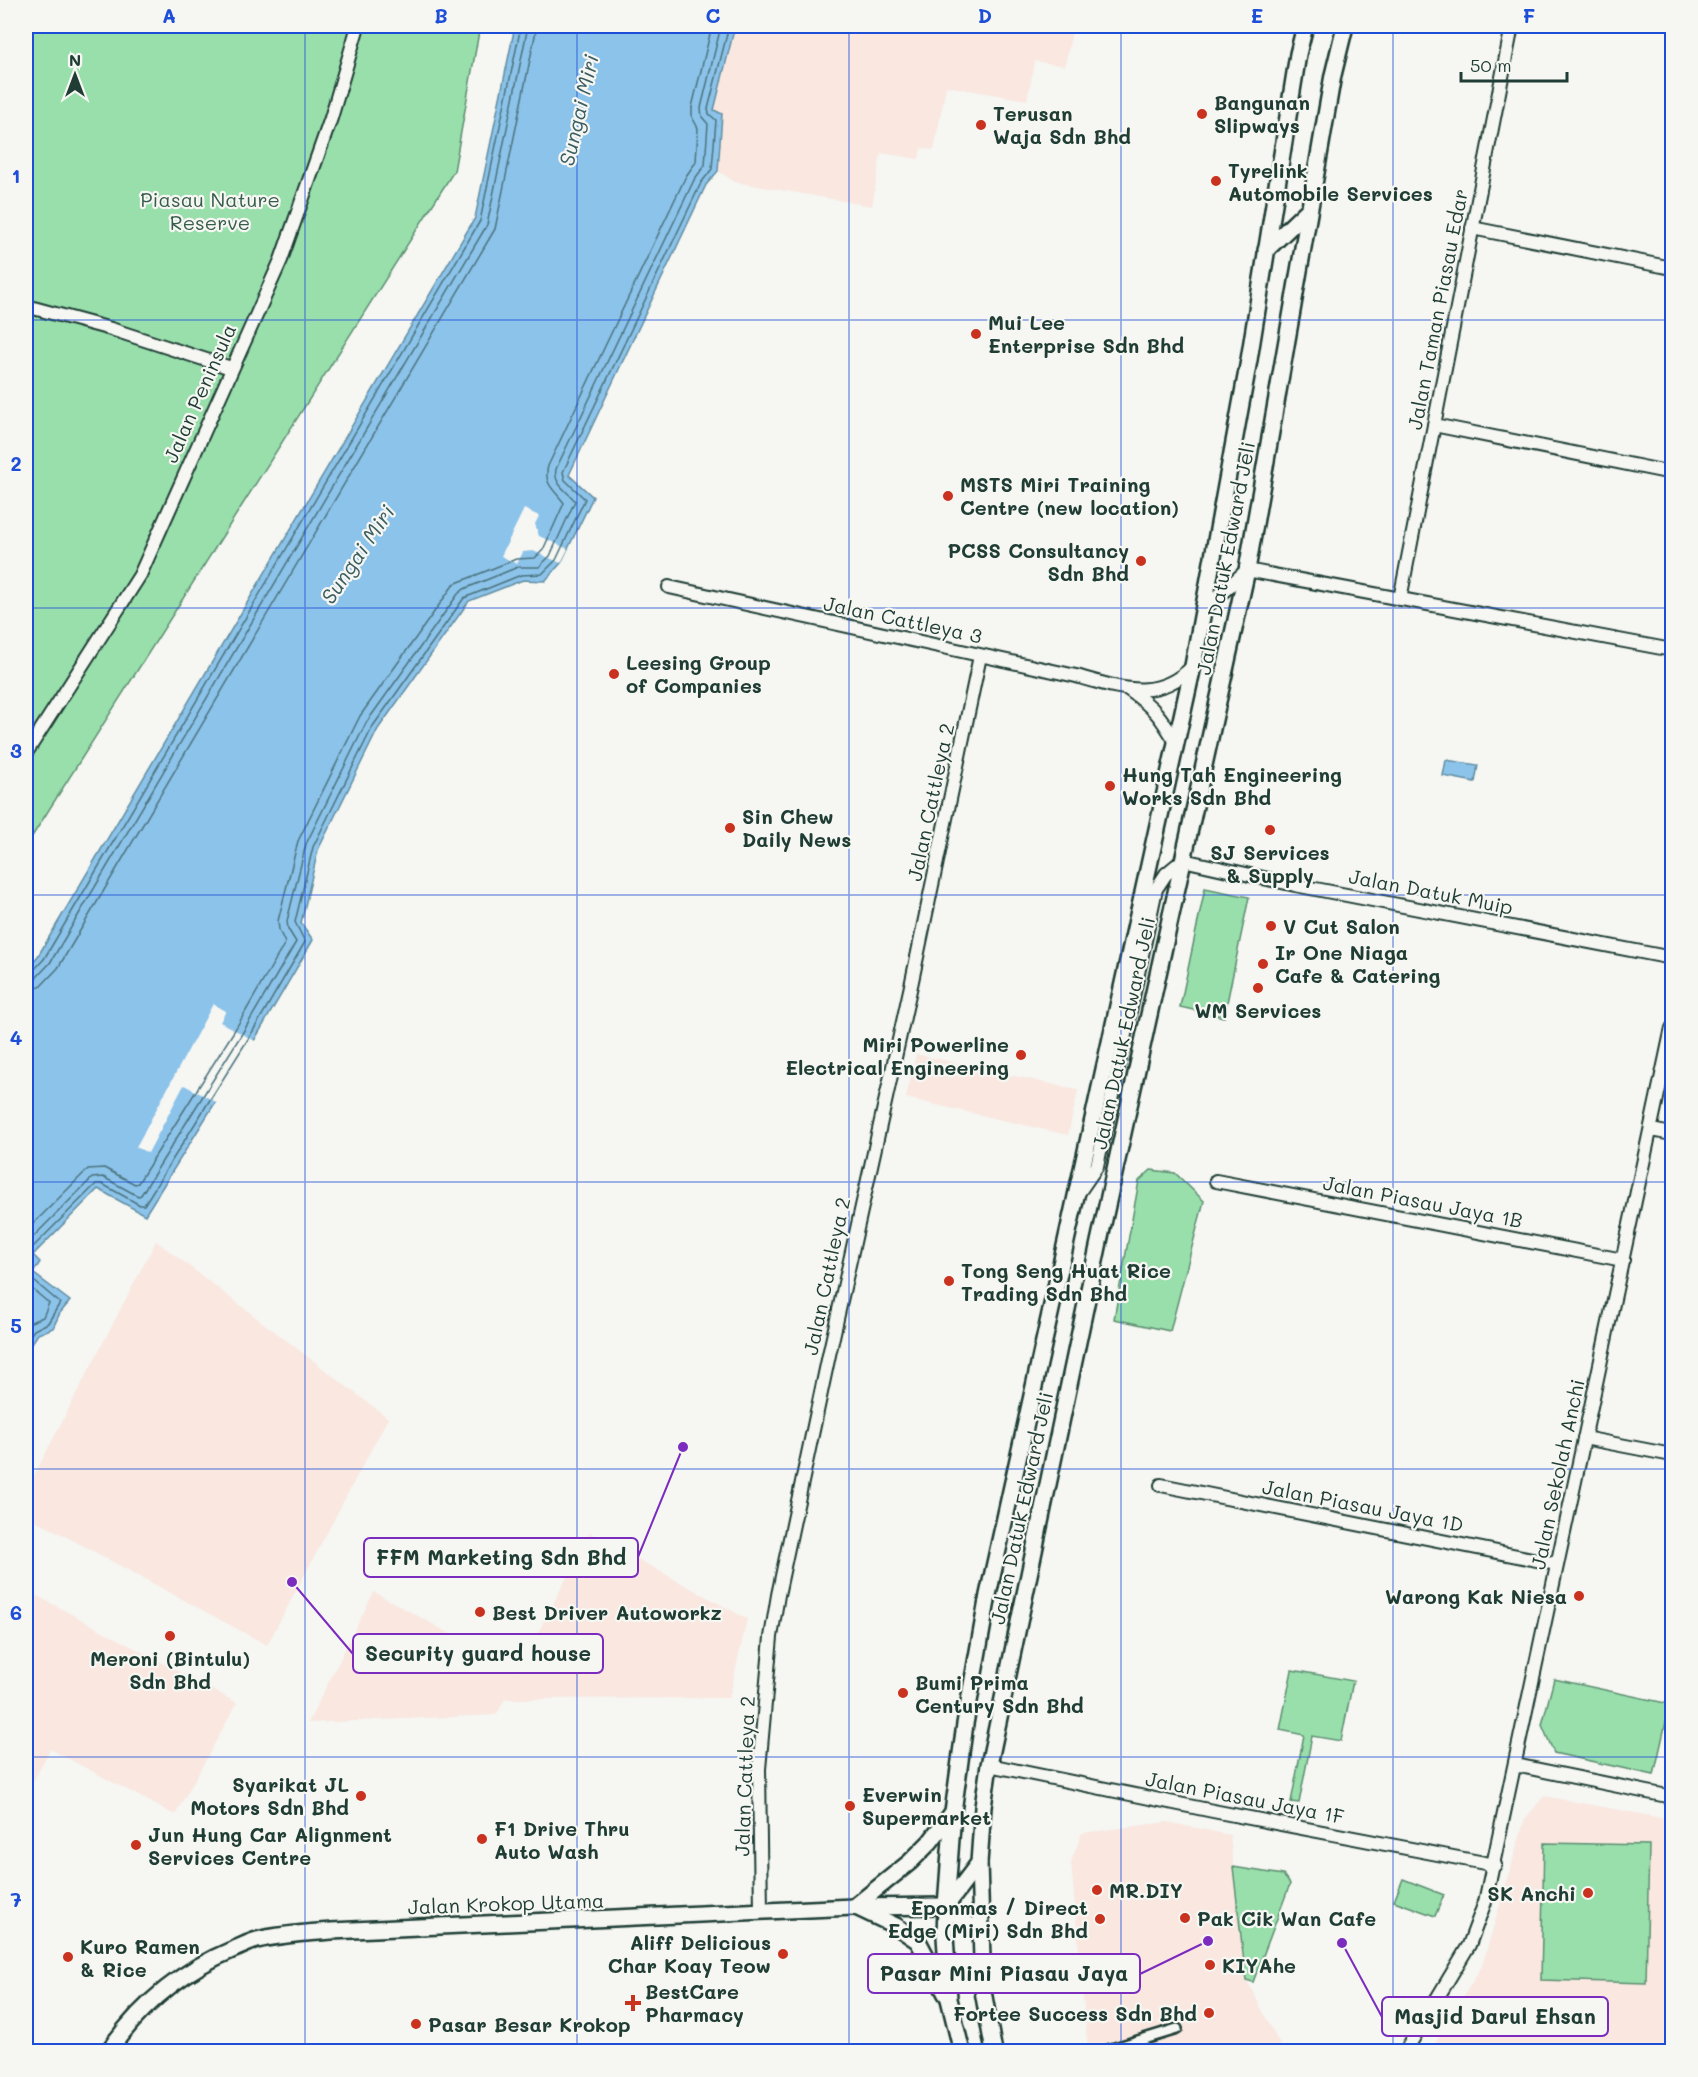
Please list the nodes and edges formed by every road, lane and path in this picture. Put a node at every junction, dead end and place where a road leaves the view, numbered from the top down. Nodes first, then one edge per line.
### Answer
1 (358, 26) edge
2 (1305, 26) edge
3 (1345, 26) edge
4 (1512, 26) edge
5 (1309, 209) junction
6 (1472, 228) junction
7 (1266, 250) junction
8 (1672, 268) edge
9 (26, 306) edge
10 (231, 368) junction
11 (1434, 425) junction
12 (1672, 473) edge
13 (1247, 570) junction
14 (669, 587) dead end
15 (1400, 599) junction
16 (1204, 609) junction
17 (1672, 650) edge
18 (980, 656) junction
19 (1193, 666) junction
20 (1129, 690) junction
21 (1177, 744) junction
22 (26, 753) edge
23 (1183, 860) junction
24 (1672, 958) edge
25 (1672, 1028) edge
26 (1651, 1130) junction
27 (1672, 1134) edge
28 (1216, 1181) dead end
29 (1075, 1197) junction
30 (1623, 1260) junction
31 (1584, 1438) junction
32 (1672, 1455) edge
33 (1161, 1485) dead end
34 (1557, 1564) junction
35 (1515, 1765) junction
36 (989, 1766) junction
37 (1672, 1797) edge
38 (953, 1812) junction
39 (979, 1863) junction
40 (1495, 1865) junction
41 (946, 1905) junction
42 (854, 1907) junction
43 (761, 1911) junction
44 (981, 1935) junction
45 (949, 2000) junction
46 (1177, 2029) dead end
47 (1105, 2051) edge
48 (108, 2052) edge
49 (962, 2052) edge
50 (994, 2052) edge
51 (1405, 2052) edge

1 - 10 street, Jalan Peninsula
2 - 7 street, Jalan Datuk Edward Jeli
3 - 5 street, Jalan Datuk Edward Jeli
4 - 6 street, Jalan Taman Piasau Edar
5 - 7 street
5 - 13 street, Jalan Datuk Edward Jeli
6 - 8 street
6 - 11 street, Jalan Taman Piasau Edar
7 - 16 street, Jalan Datuk Edward Jeli
9 - 10 street
10 - 22 street, Jalan Peninsula
11 - 12 street
11 - 15 street, Jalan Taman Piasau Edar
13 - 15 street
13 - 16 street
13 - 23 street, Jalan Datuk Edward Jeli
14 - 18 street, Jalan Cattleya 3
15 - 17 street
16 - 19 street, Jalan Datuk Edward Jeli
18 - 20 street, Jalan Cattleya 3
18 - 43 street, Jalan Cattleya 2
19 - 20 street, Jalan Cattleya 3
19 - 21 street, Jalan Datuk Edward Jeli
20 - 21 street, Jalan Cattleya 3
21 - 29 street, Jalan Datuk Edward Jeli
23 - 24 street, Jalan Datuk Muip
23 - 29 street
23 - 36 street, Jalan Datuk Edward Jeli
25 - 26 street, Jalan Sekolah Anchi
26 - 27 street
26 - 30 street, Jalan Sekolah Anchi
28 - 30 street, Jalan Piasau Jaya 1B
29 - 38 street, Jalan Datuk Edward Jeli
30 - 31 street, Jalan Sekolah Anchi
31 - 32 street
31 - 34 street, Jalan Sekolah Anchi
33 - 34 street, Jalan Piasau Jaya 1D
34 - 35 street, Jalan Sekolah Anchi
35 - 37 street
35 - 40 street, Jalan Sekolah Anchi
36 - 39 street, Jalan Datuk Edward Jeli
36 - 40 street, Jalan Piasau Jaya 1F
38 - 41 street, Jalan Datuk Edward Jeli
38 - 42 street
39 - 41 street
39 - 44 street, Jalan Datuk Edward Jeli
40 - 51 street, Jalan Sekolah Anchi
41 - 42 street, Jalan Krokop Utama
41 - 44 street
41 - 45 street, Jalan Datuk Edward Jeli
42 - 43 street, Jalan Krokop Utama
42 - 45 street
43 - 48 street, Jalan Krokop Utama
44 - 50 street, Jalan Datuk Edward Jeli
45 - 49 street, Jalan Datuk Edward Jeli
46 - 47 street

